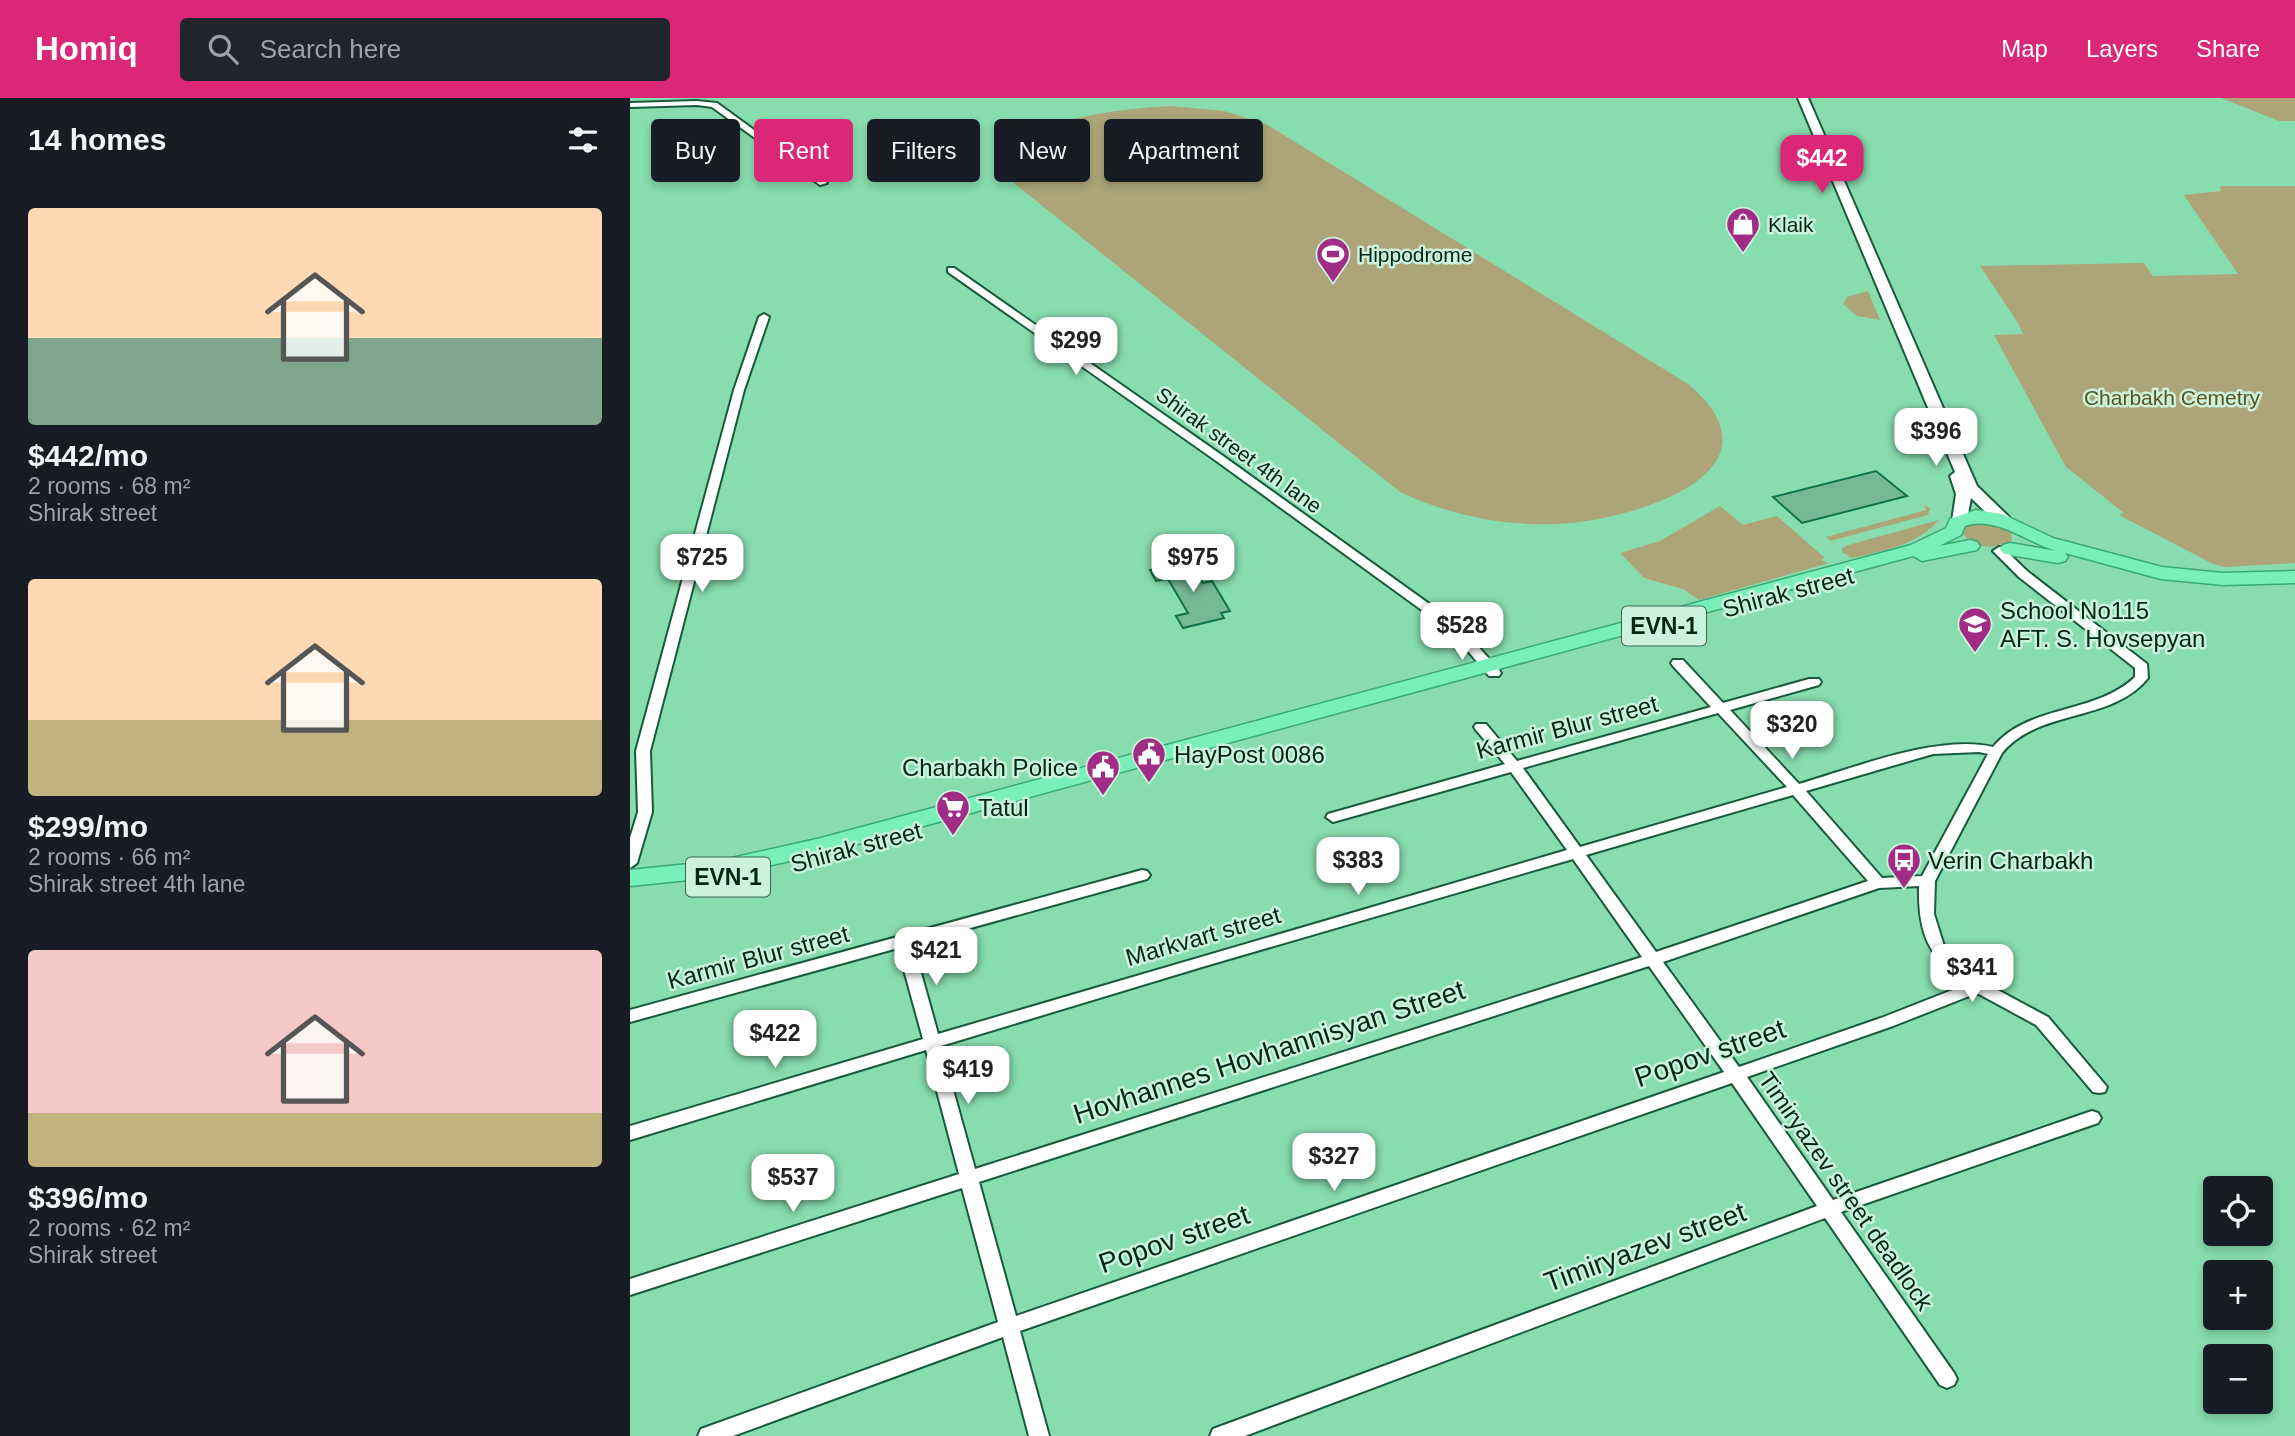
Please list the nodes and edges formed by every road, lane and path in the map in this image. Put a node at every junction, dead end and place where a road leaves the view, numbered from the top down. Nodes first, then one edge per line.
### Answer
1 (1801, 98) edge
2 (630, 105) edge
3 (823, 183) dead end
4 (951, 270) dead end
5 (764, 317) dead end
6 (1957, 526) junction
7 (2008, 538) junction
8 (1970, 546) junction
9 (2295, 577) edge
10 (2295, 587) edge
11 (1678, 663) dead end
12 (1491, 669) junction
13 (1814, 682) dead end
14 (1719, 710) junction
15 (1481, 727) dead end
16 (1996, 752) junction
17 (1513, 765) junction
18 (1797, 790) junction
19 (1333, 817) dead end
20 (1577, 855) junction
21 (630, 863) edge
22 (1142, 875) dead end
23 (630, 878) edge
24 (1927, 881) junction
25 (1878, 883) junction
26 (630, 888) edge
27 (904, 940) junction
28 (1651, 960) junction
29 (1977, 986) junction
30 (630, 1016) edge
31 (932, 1043) junction
32 (1735, 1074) junction
33 (2099, 1087) dead end
34 (2092, 1118) dead end
35 (630, 1133) edge
36 (968, 1179) junction
37 (1828, 1209) junction
38 (630, 1287) edge
39 (1011, 1326) junction
40 (1947, 1380) dead end
41 (708, 1436) edge
42 (1039, 1436) edge
43 (1220, 1436) edge

1 - 6 main road
1 - 7 main road
2 - 3 street
4 - 12 street, Shirak street 4th lane
5 - 21 street
6 - 7 highway, Shirak street / EVN-1
6 - 8 highway
6 - 12 highway, Shirak street / EVN-1
7 - 8 highway, Shirak street / EVN-1
7 - 9 highway, EVN-1
7 - 10 highway, EVN-1
7 - 16 street
8 - 12 highway, Shirak street / EVN-1
11 - 14 street
12 - 23 highway, Shirak street / EVN-1
12 - 26 highway, Shirak street / EVN-1
13 - 14 street, Karmir Blur street
14 - 17 street, Karmir Blur street
14 - 18 street
15 - 17 street, Timiryazev street deadlock
16 - 18 street, Markvart street
16 - 24 street
17 - 19 street, Karmir Blur street
17 - 20 street, Timiryazev street deadlock
18 - 20 street, Markvart street
18 - 25 street
20 - 28 street, Timiryazev street deadlock
20 - 31 street, Markvart street
22 - 27 street, Karmir Blur street
24 - 25 street, Hovhannes Hovhannisyan Street
24 - 29 street
25 - 28 street, Hovhannes Hovhannisyan Street
27 - 30 street, Karmir Blur street
27 - 31 street
28 - 32 street, Timiryazev street deadlock
28 - 36 street, Hovhannes Hovhannisyan Street
29 - 32 street, Popov street
29 - 33 street
31 - 35 street, Markvart street
31 - 36 street
32 - 37 street, Timiryazev street deadlock
32 - 39 street, Popov street
34 - 37 street, Timiryazev street
36 - 38 street, Hovhannes Hovhannisyan Street
36 - 39 street
37 - 40 street, Timiryazev street deadlock
37 - 43 street, Timiryazev street
39 - 41 street, Popov street
39 - 42 street

